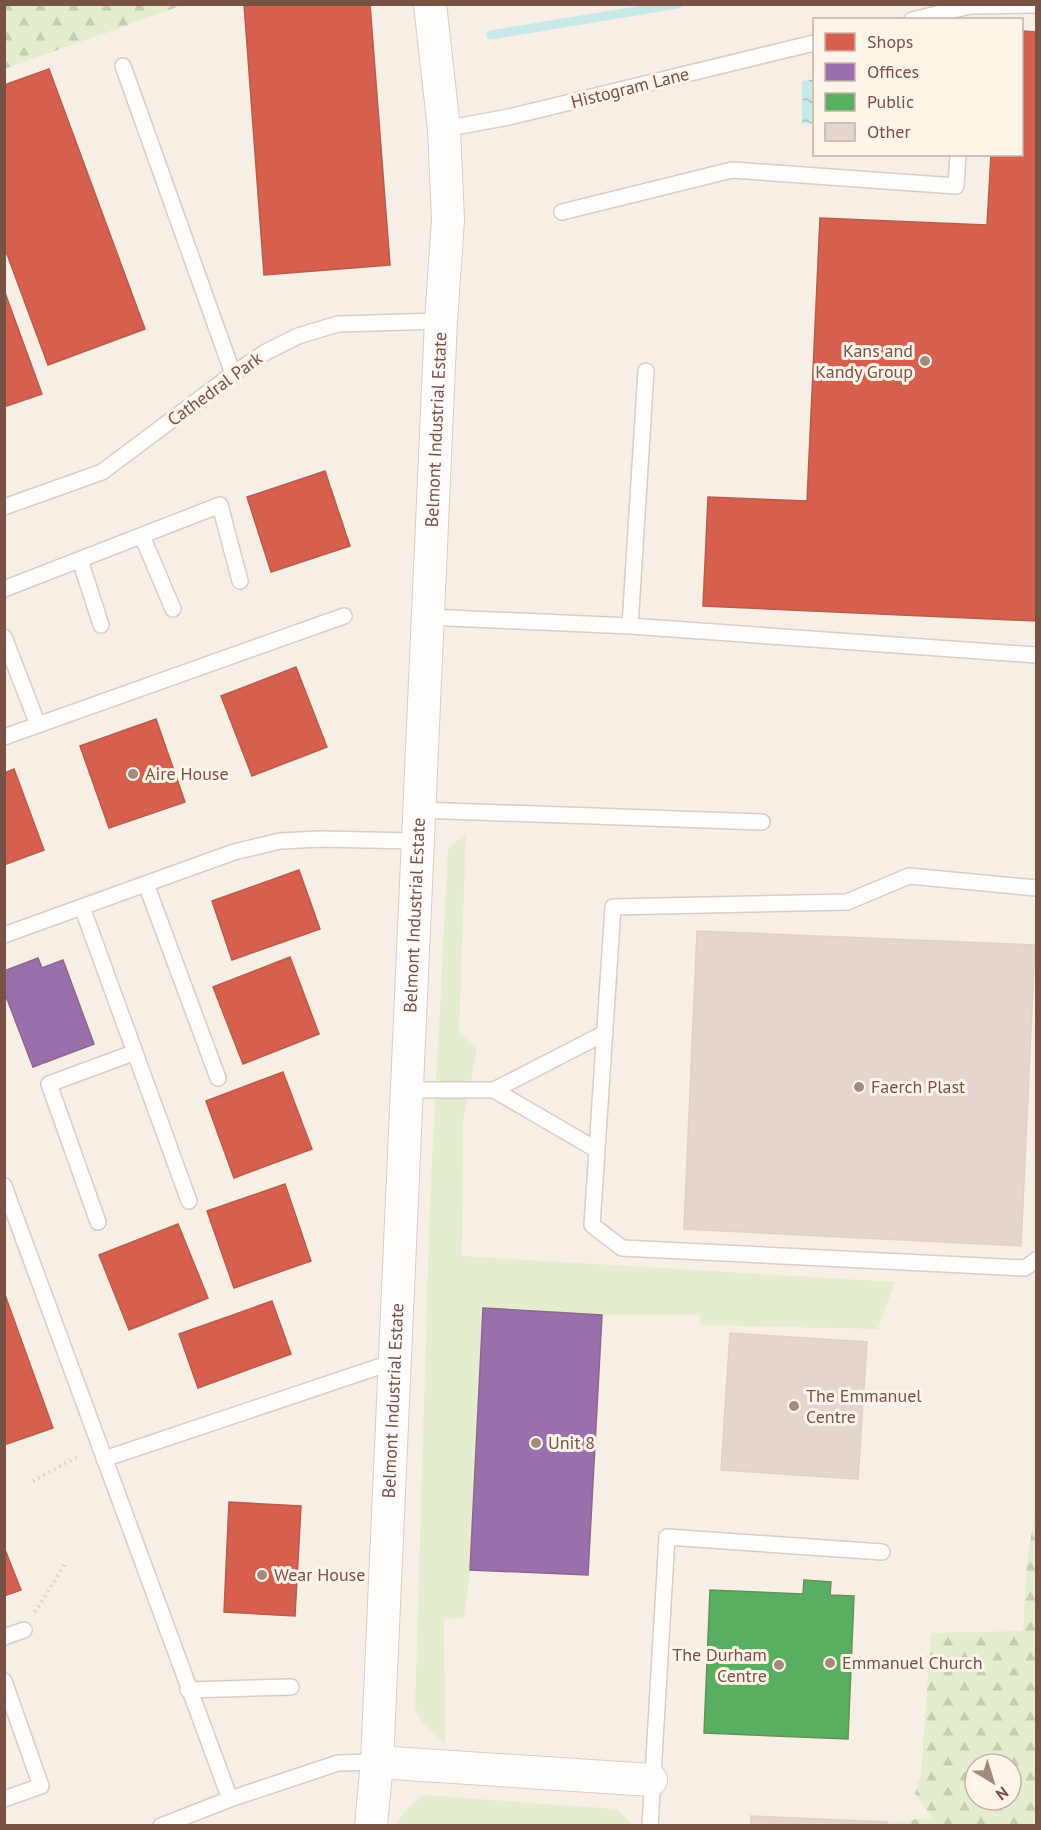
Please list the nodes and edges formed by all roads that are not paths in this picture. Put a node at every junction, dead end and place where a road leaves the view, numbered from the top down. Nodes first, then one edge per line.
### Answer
1 (430, 4) edge
2 (1036, 5) edge
3 (969, 13) edge
4 (928, 18) edge
5 (813, 43) edge
6 (123, 66) dead end
7 (444, 129) junction
8 (958, 156) edge
9 (562, 212) dead end
10 (441, 321) junction
11 (646, 371) dead end
12 (233, 374) junction
13 (4, 507) edge
14 (142, 536) junction
15 (80, 560) junction
16 (240, 581) dead end
17 (4, 589) edge
18 (173, 609) dead end
19 (344, 616) dead end
20 (427, 617) junction
21 (101, 625) dead end
22 (630, 626) junction
23 (4, 637) edge
24 (1036, 655) edge
25 (38, 725) junction
26 (4, 737) edge
27 (419, 810) junction
28 (762, 822) dead end
29 (417, 841) junction
30 (146, 884) junction
31 (1036, 888) edge
32 (82, 907) junction
33 (4, 935) edge
34 (605, 1033) junction
35 (133, 1053) junction
36 (218, 1078) dead end
37 (406, 1090) junction
38 (494, 1090) junction
39 (597, 1150) junction
40 (4, 1186) edge
41 (189, 1201) dead end
42 (8, 1204) edge
43 (98, 1222) dead end
44 (1036, 1260) edge
45 (393, 1362) junction
46 (101, 1451) junction
47 (882, 1552) dead end
48 (24, 1630) road end
49 (4, 1637) edge
50 (4, 1681) edge
51 (291, 1687) dead end
52 (188, 1690) junction
53 (376, 1762) junction
54 (651, 1780) junction
55 (4, 1799) edge
56 (230, 1799) junction
57 (161, 1826) edge
58 (371, 1826) edge
59 (650, 1826) edge

1 - 7 street, Belmont Industrial Estate
2 - 3 lane
3 - 4 lane
5 - 7 lane, Histogram Lane
6 - 12 lane
7 - 10 street, Belmont Industrial Estate
8 - 9 lane
10 - 12 lane, Cathedral Park
10 - 20 street, Belmont Industrial Estate
11 - 22 lane
12 - 13 lane, Cathedral Park
14 - 15 lane
14 - 16 lane
14 - 18 lane
15 - 17 lane
15 - 21 lane
19 - 25 lane
20 - 22 lane
20 - 27 street, Belmont Industrial Estate
22 - 24 lane
23 - 25 lane
25 - 26 lane
27 - 28 lane
27 - 29 street, Belmont Industrial Estate
29 - 30 lane
29 - 37 street, Belmont Industrial Estate
30 - 32 lane
30 - 36 lane
31 - 34 lane
32 - 33 lane
32 - 35 lane
34 - 38 lane
34 - 39 lane
35 - 41 lane
35 - 43 lane
37 - 38 lane
37 - 45 street, Belmont Industrial Estate
38 - 39 lane
39 - 44 lane
40 - 42 lane
42 - 46 lane
45 - 46 lane
45 - 53 street, Belmont Industrial Estate
46 - 52 lane
47 - 54 lane
48 - 49 lane
50 - 55 lane
51 - 52 lane
52 - 56 lane
53 - 54 street
53 - 56 lane
53 - 58 street, Belmont Industrial Estate
54 - 59 lane
56 - 57 lane

